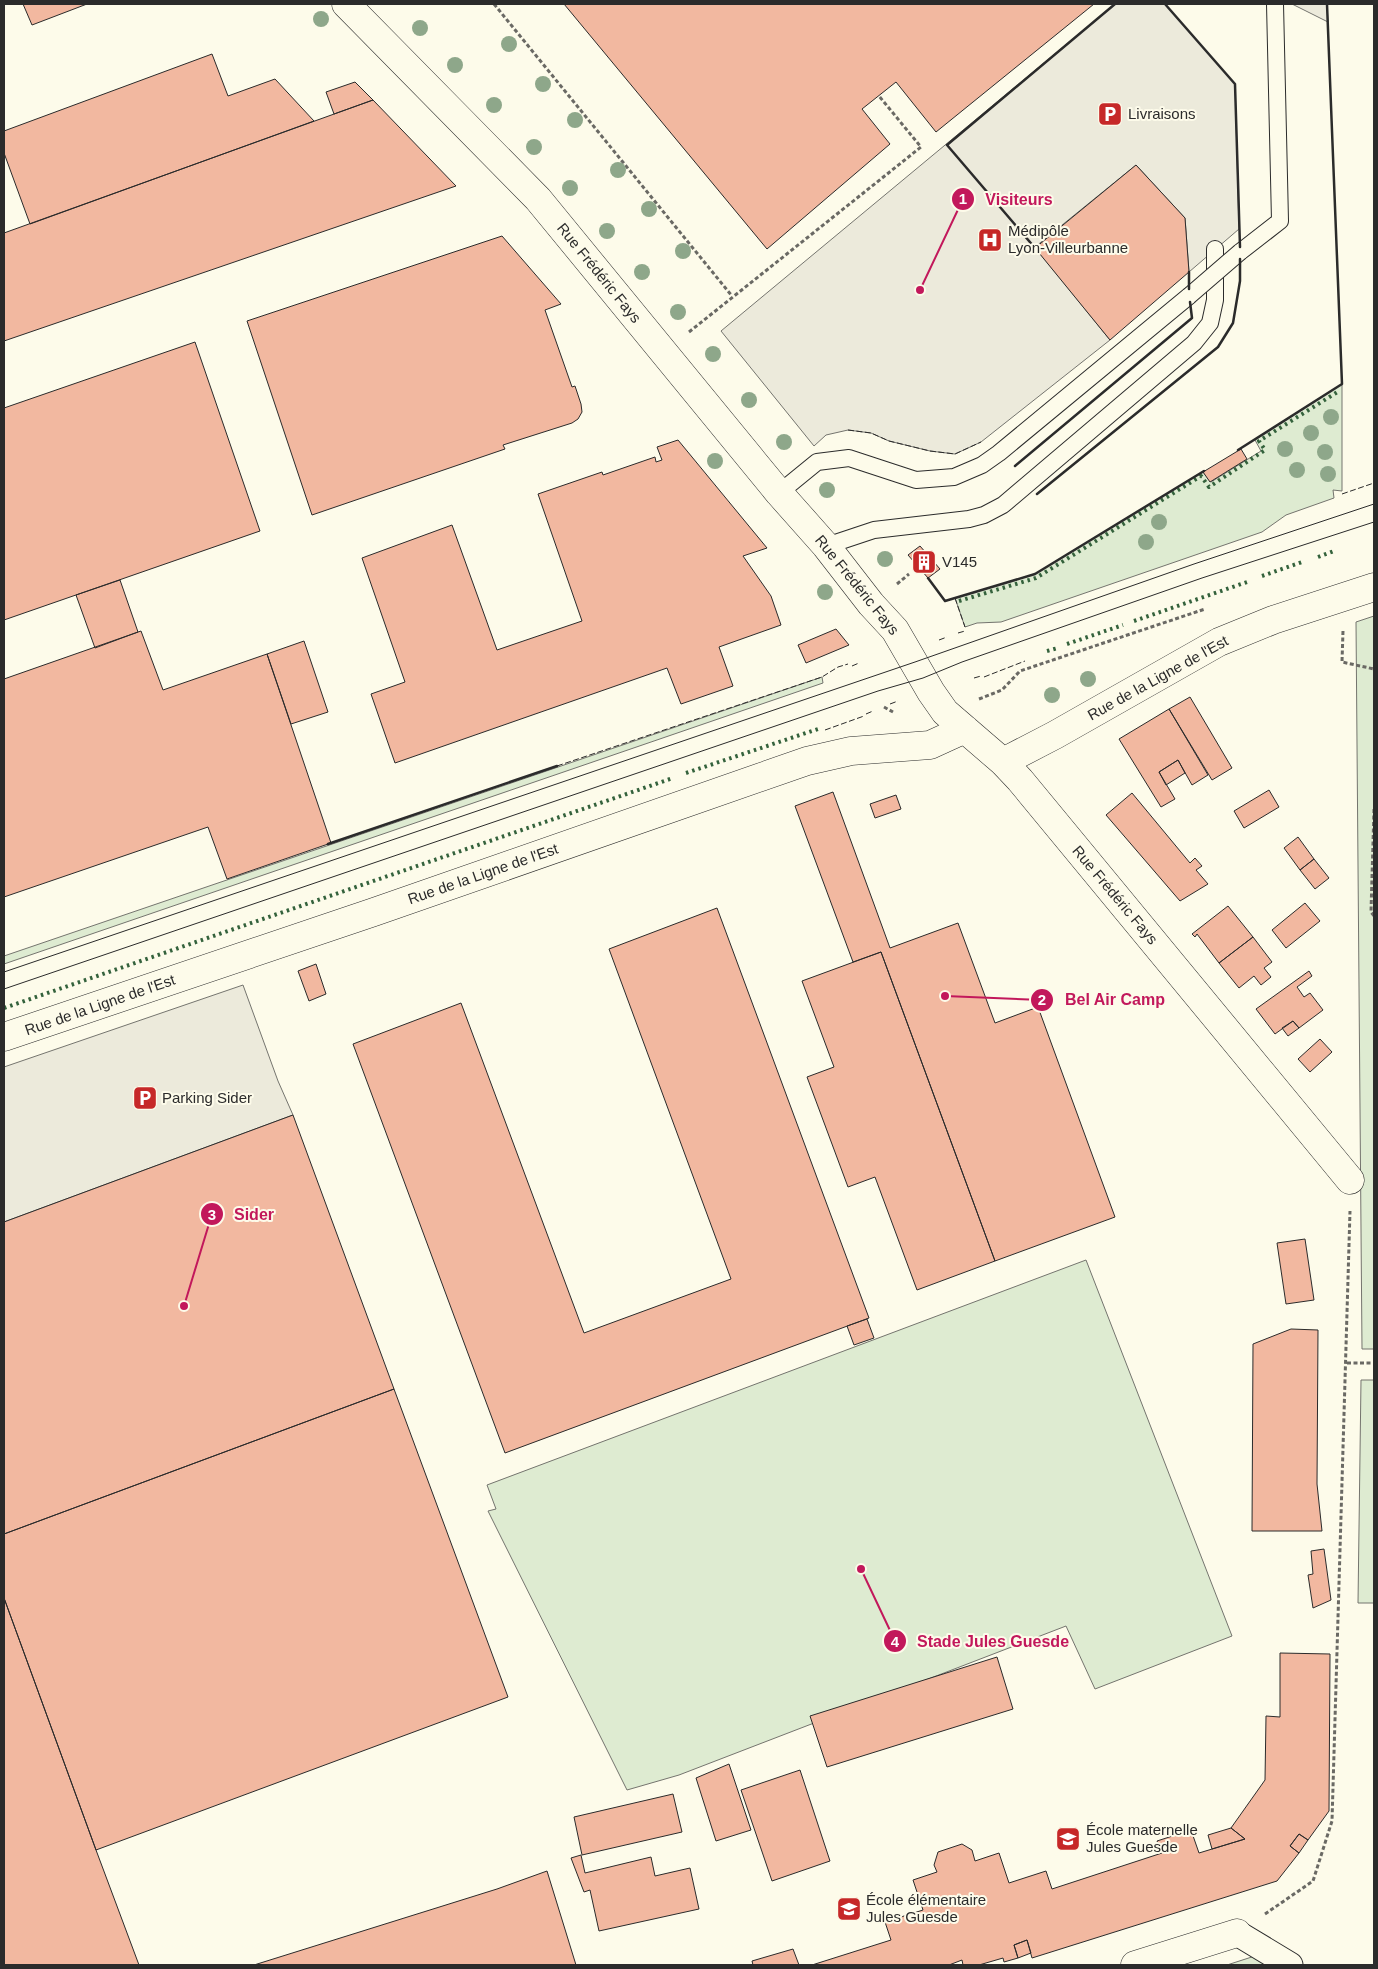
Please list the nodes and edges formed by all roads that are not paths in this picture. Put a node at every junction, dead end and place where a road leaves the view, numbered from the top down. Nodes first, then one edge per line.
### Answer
1 (346, 4) edge
2 (1275, 4) edge
3 (1215, 249) dead end
4 (779, 494) junction
5 (826, 546) junction
6 (1374, 587) edge
7 (966, 729) junction
8 (1004, 762) junction
9 (4, 1037) edge
10 (1350, 1180) road end
11 (1237, 1933) joint
12 (1135, 1965) edge
13 (1290, 1965) edge

1 - 4 street, Rue Frédéric Fays
2 - 4 lane, bridge
3 - 5 lane
4 - 5 street, Rue Frédéric Fays
5 - 7 street, Rue Frédéric Fays
6 - 8 street, Rue de la Ligne de l'Est
7 - 8 street, Rue Frédéric Fays
7 - 9 street, Rue de la Ligne de l'Est
8 - 10 street, Rue Frédéric Fays
11 - 12 street
11 - 13 street

